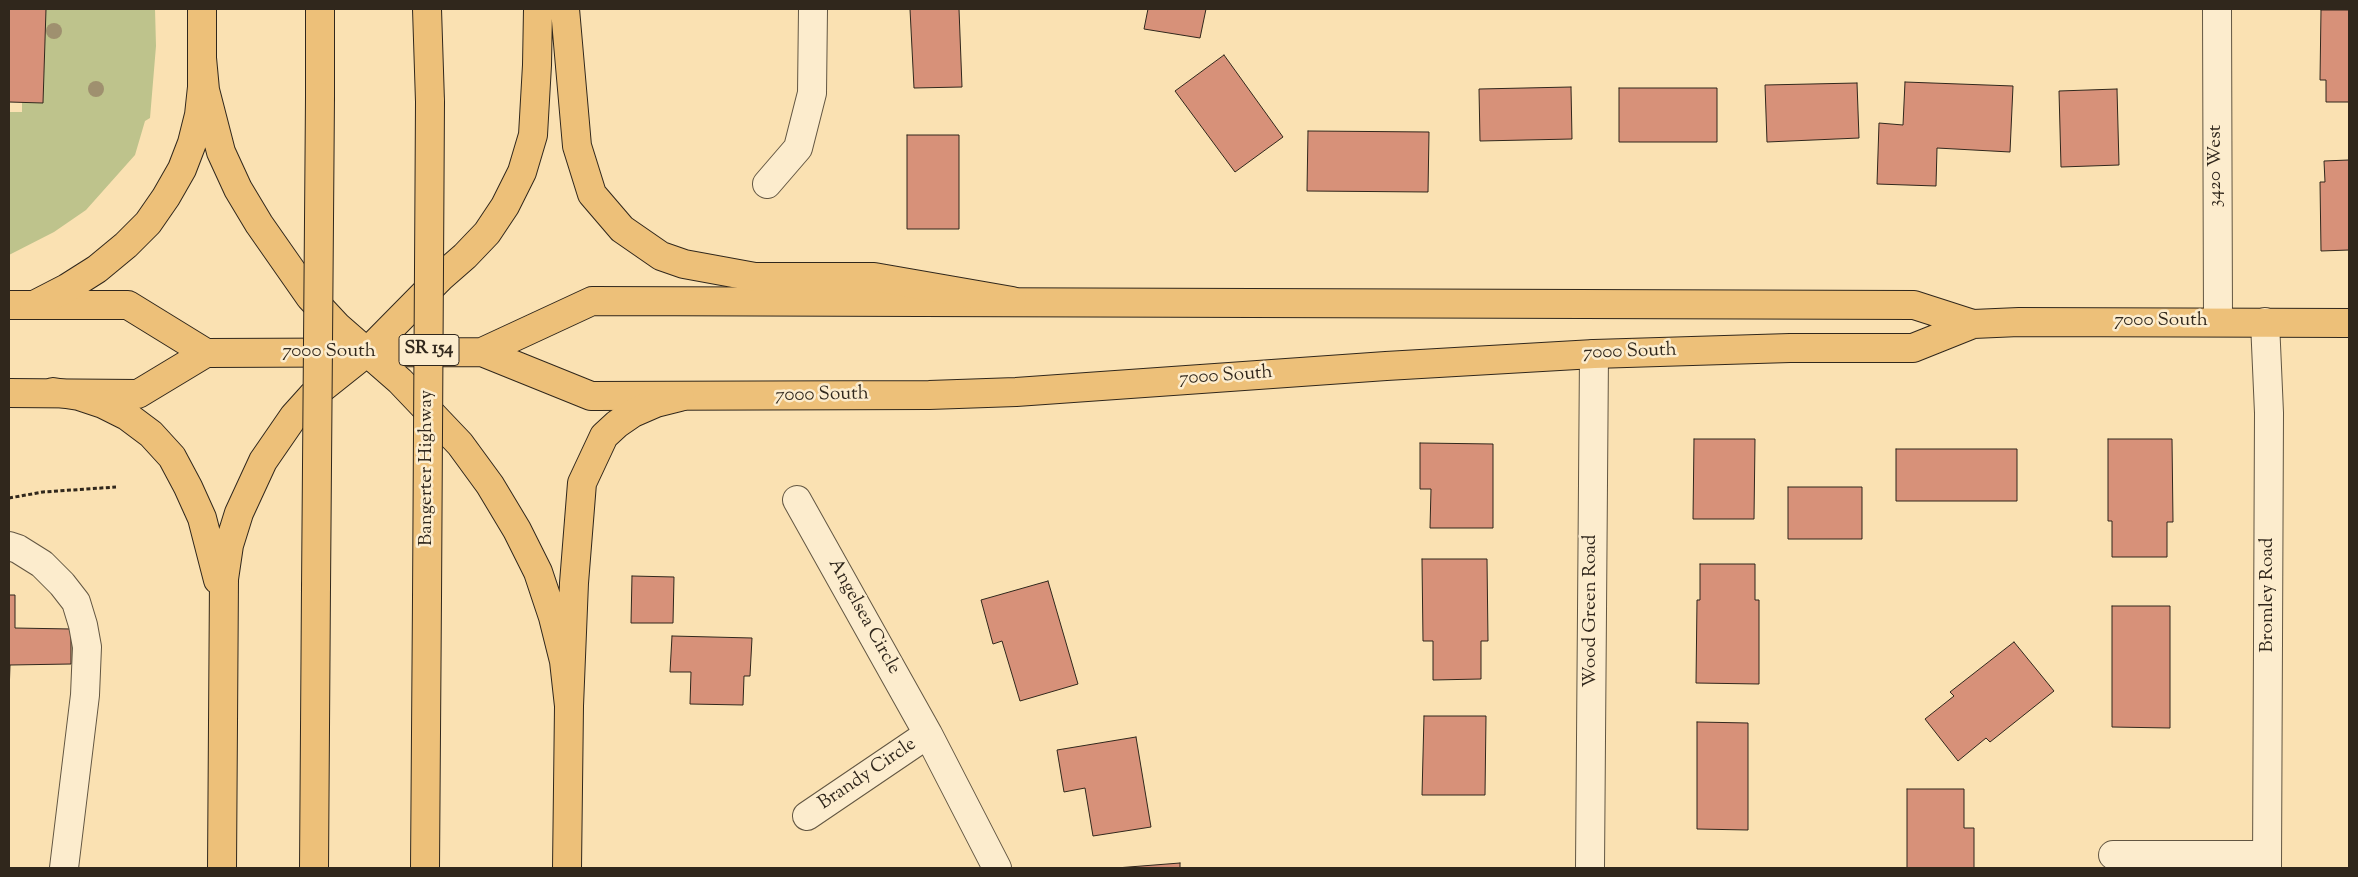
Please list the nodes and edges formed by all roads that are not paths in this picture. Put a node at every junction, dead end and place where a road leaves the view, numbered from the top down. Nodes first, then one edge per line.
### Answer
1 (202, 9) edge
2 (320, 9) edge
3 (427, 9) edge
4 (538, 9) edge
5 (565, 9) edge
6 (813, 9) edge
7 (2217, 9) edge
8 (202, 58) junction
9 (767, 184) dead end
10 (1012, 301) junction
11 (21, 305) edge
12 (2218, 322) junction
13 (2265, 322) junction
14 (2349, 323) edge
15 (1973, 324) junction
16 (482, 352) junction
17 (206, 353) junction
18 (366, 353) junction
19 (1594, 354) junction
20 (53, 392) junction
21 (9, 393) edge
22 (680, 397) junction
23 (797, 500) dead end
24 (9, 546) edge
25 (223, 614) junction
26 (569, 706) junction
27 (928, 734) junction
28 (807, 816) dead end
29 (2113, 855) dead end
30 (2267, 862) edge
31 (64, 868) edge
32 (222, 868) edge
33 (314, 868) edge
34 (425, 868) edge
35 (567, 868) edge
36 (997, 868) edge
37 (1590, 868) edge

1 - 8 main road
2 - 33 main road, bridge
3 - 34 main road, Bangerter Highway / SR 154, bridge
4 - 18 main road
5 - 10 main road
6 - 9 street
7 - 12 street, 3420 West
8 - 11 main road
8 - 18 main road
10 - 15 main road, 7000 South
10 - 16 main road, 7000 South
11 - 17 main road
12 - 13 main road, 7000 South
12 - 15 main road, 7000 South
13 - 14 main road, 7000 South
13 - 30 street, Bromley Road
15 - 19 main road, 7000 South
16 - 18 main road, 7000 South
16 - 22 main road, 7000 South
17 - 18 main road, 7000 South
17 - 20 main road
18 - 25 main road
18 - 26 main road
19 - 22 main road, 7000 South
19 - 37 street, Wood Green Road
20 - 21 main road
20 - 25 main road
22 - 26 main road
23 - 27 street, Angelsea Circle
24 - 31 street
25 - 32 main road
26 - 35 main road
27 - 28 street, Brandy Circle
27 - 36 street, Angelsea Circle
29 - 30 street

